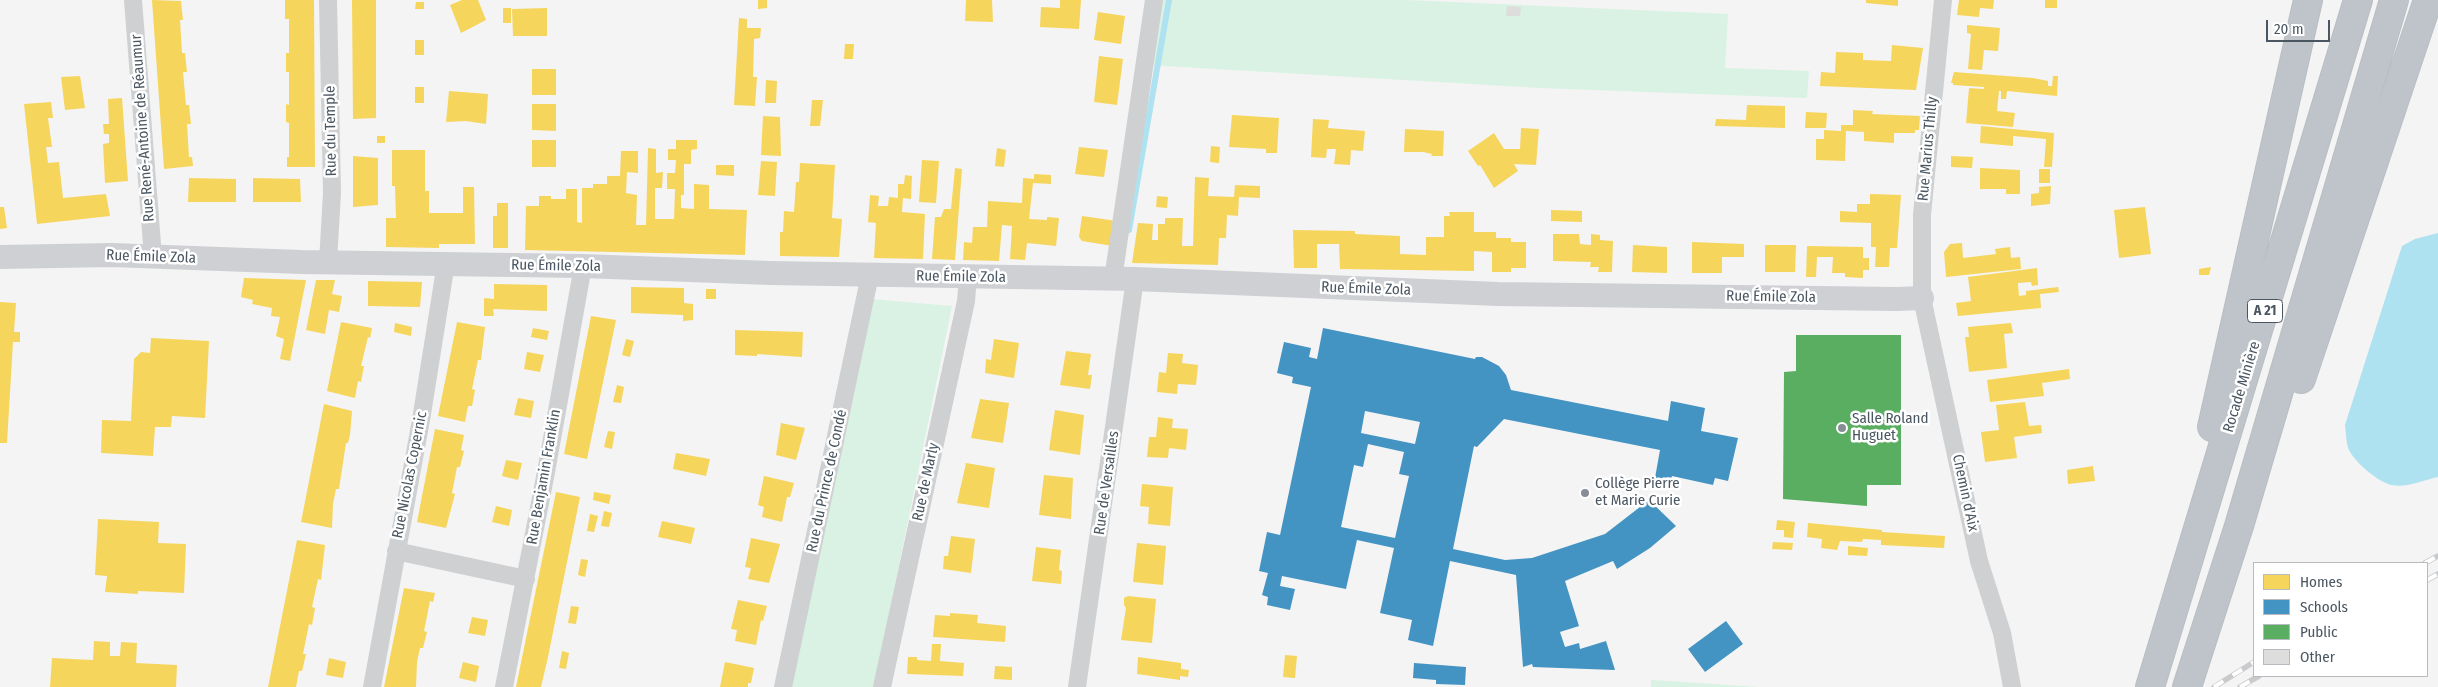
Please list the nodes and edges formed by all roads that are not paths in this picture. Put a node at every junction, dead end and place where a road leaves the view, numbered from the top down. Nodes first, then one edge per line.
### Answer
1 (133, 0) edge
2 (328, 0) edge
3 (1154, 0) edge
4 (1943, 0) edge
5 (2308, 0) edge
6 (2358, 0) edge
7 (2394, 0) edge
8 (2428, 0) edge
9 (0, 257) edge
10 (153, 257) junction
11 (328, 262) junction
12 (446, 263) junction
13 (583, 266) junction
14 (870, 275) junction
15 (968, 277) junction
16 (1124, 279) junction
17 (1922, 298) junction
18 (2239, 526) junction
19 (396, 551) junction
20 (526, 578) junction
21 (2169, 621) junction
22 (372, 687) edge
23 (504, 687) edge
24 (784, 687) edge
25 (882, 687) edge
26 (1077, 687) edge
27 (2012, 687) edge
28 (2150, 687) edge
29 (2187, 687) edge

1 - 10 street, Rue René-Antoine de Réaumur
2 - 11 street, Rue du Temple
3 - 16 street, Rue de Versailles
4 - 17 street, Rue Marius Thilly
5 - 21 highway
6 - 21 highway, Rocade Minière / A 21
7 - 18 highway, A 21
8 - 18 highway
9 - 10 street, Rue Émile Zola
10 - 11 street, Rue Émile Zola
11 - 12 street, Rue Émile Zola
12 - 13 street, Rue Émile Zola
12 - 19 street, Rue Nicolas Copernic
13 - 14 street, Rue Émile Zola
13 - 20 street, Rue Benjamin Franklin
14 - 15 street, Rue Émile Zola
14 - 24 street, Rue du Prince de Condé
15 - 16 street, Rue Émile Zola
15 - 25 street, Rue de Marly
16 - 17 street, Rue Émile Zola
16 - 26 street, Rue de Versailles
17 - 27 street, Chemin d'Aix
18 - 29 highway, A 21
19 - 20 street
19 - 22 street, Rue Nicolas Copernic
20 - 23 street, Rue Benjamin Franklin
21 - 28 highway, Rocade Minière / A 21

